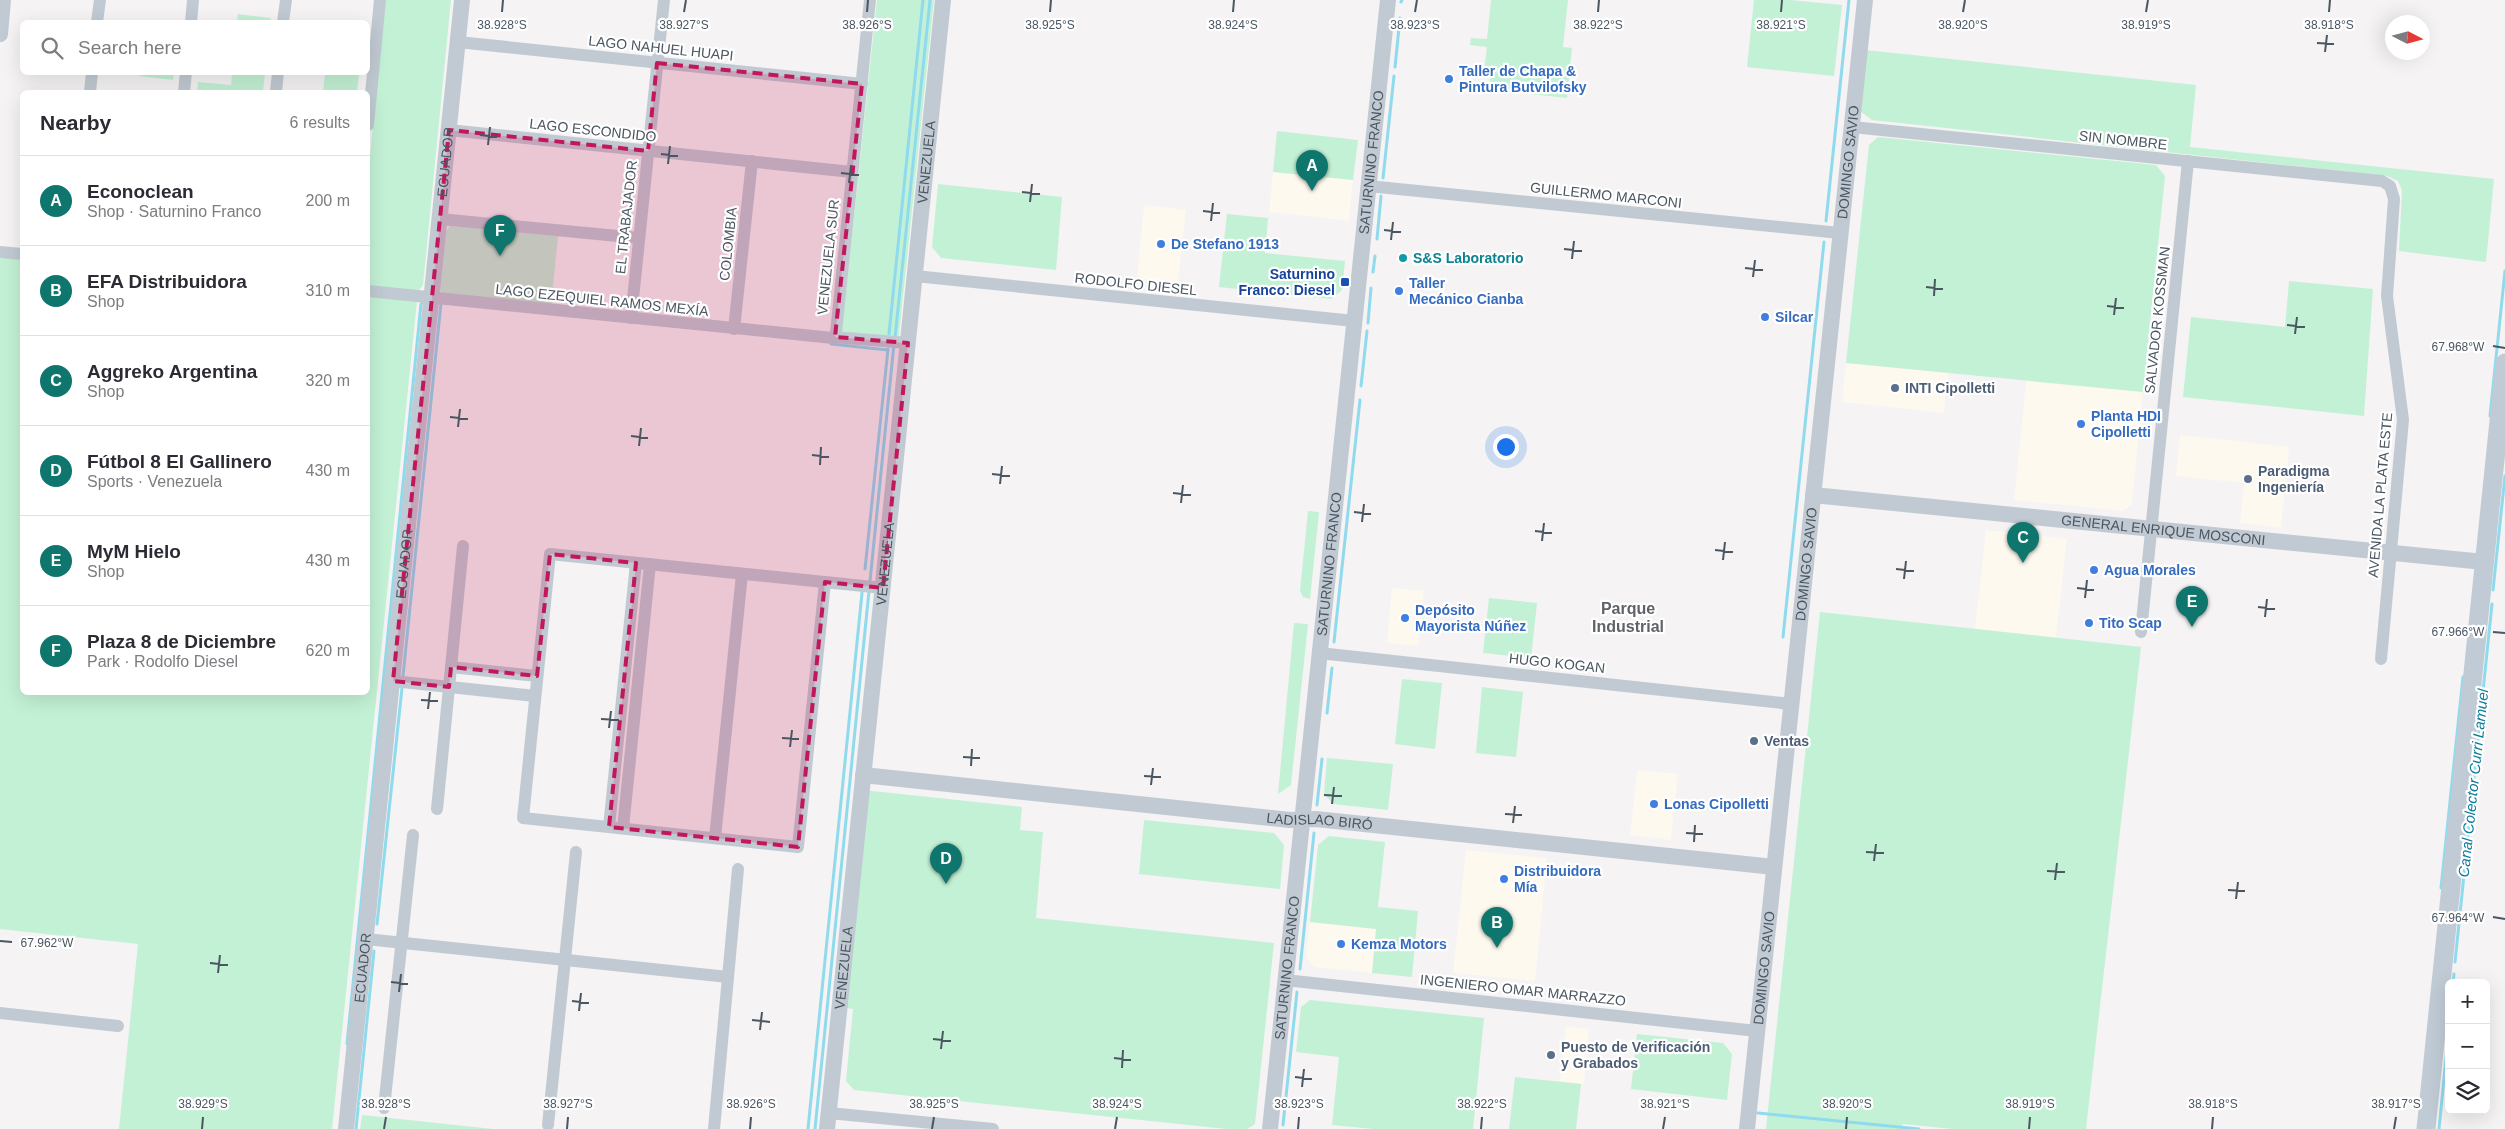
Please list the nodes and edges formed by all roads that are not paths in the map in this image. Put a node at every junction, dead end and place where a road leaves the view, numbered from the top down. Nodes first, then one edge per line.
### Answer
1 (4, 0) edge
2 (100, 0) edge
3 (193, 0) edge
4 (286, 0) edge
5 (380, 0) edge
6 (462, 0) edge
7 (664, 0) edge
8 (870, 0) edge
9 (943, 0) edge
10 (1388, 0) edge
11 (1865, 0) edge
12 (97, 20) edge
13 (191, 20) edge
14 (283, 20) edge
15 (0, 34) edge
16 (458, 42) junction
17 (657, 63) junction
18 (92, 75) edge
19 (186, 75) edge
20 (278, 75) edge
21 (862, 84) junction
22 (90, 90) edge
23 (184, 90) edge
24 (276, 90) edge
25 (370, 104) edge
26 (1852, 127) junction
27 (449, 130) junction
28 (648, 151) junction
29 (752, 161) junction
30 (2188, 161) junction
31 (852, 172) junction
32 (1368, 186) junction
33 (2390, 186) joint
34 (440, 218) junction
35 (1840, 233) junction
36 (639, 238) junction
37 (0, 252) edge
38 (20, 254) edge
39 (915, 276) junction
40 (370, 290) edge
41 (432, 298) junction
42 (631, 318) junction
43 (1354, 321) junction
44 (734, 330) junction
45 (834, 337) junction
46 (908, 344) junction
47 (2505, 363) edge
48 (1813, 495) junction
49 (2151, 529) junction
50 (463, 546) dead end
51 (2391, 553) junction
52 (2484, 562) junction
53 (636, 563) junction
54 (650, 564) junction
55 (742, 574) junction
56 (825, 582) junction
57 (883, 588) junction
58 (2141, 632) dead end
59 (1320, 653) junction
60 (2382, 659) dead end
61 (451, 667) junction
62 (537, 676) junction
63 (393, 681) junction
64 (449, 687) junction
65 (535, 696) junction
66 (1791, 704) junction
67 (863, 776) junction
68 (437, 808) dead end
69 (1302, 819) junction
70 (609, 827) junction
71 (623, 828) junction
72 (413, 835) dead end
73 (715, 838) junction
74 (576, 852) dead end
75 (738, 868) dead end
76 (1774, 868) junction
77 (367, 936) junction
78 (402, 939) junction
79 (565, 960) junction
80 (728, 977) junction
81 (1286, 980) junction
82 (0, 1013) edge
83 (118, 1026) dead end
84 (1757, 1030) junction
85 (384, 1108) dead end
86 (828, 1121) edge
87 (548, 1125) dead end
88 (346, 1129) edge
89 (714, 1129) edge
90 (993, 1129) edge
91 (1270, 1129) edge
92 (1747, 1129) edge
93 (2426, 1129) edge

1 - 15 street
2 - 12 street
3 - 13 street
4 - 14 street
5 - 25 street
6 - 16 street, ECUADOR
7 - 17 street, EL TRABAJADOR
8 - 21 street, VENEZUELA SUR
9 - 39 street, VENEZUELA
10 - 32 street, SATURNINO FRANCO
11 - 26 street, DOMINGO SAVIO
16 - 17 street, LAGO NAHUEL HUAPI
16 - 27 street, ECUADOR
17 - 21 street, LAGO NAHUEL HUAPI
17 - 28 street, EL TRABAJADOR
18 - 22 street
19 - 23 street
20 - 24 street
21 - 31 street, VENEZUELA SUR
26 - 30 street, SIN NOMBRE
26 - 35 street, DOMINGO SAVIO
27 - 28 street, LAGO ESCONDIDO
27 - 34 street, ECUADOR
28 - 29 street, LAGO ESCONDIDO
28 - 36 street, EL TRABAJADOR
29 - 31 street, LAGO ESCONDIDO
29 - 44 street, COLOMBIA
30 - 33 street, SIN NOMBRE
30 - 49 street, SALVADOR KOSSMAN
31 - 45 street, VENEZUELA SUR
32 - 35 street, GUILLERMO MARCONI
32 - 43 street, SATURNINO FRANCO
33 - 51 street, AVENIDA LA PLATA ESTE
34 - 36 street
34 - 41 street, ECUADOR
35 - 48 street, DOMINGO SAVIO
36 - 42 street, EL TRABAJADOR
37 - 38 street
39 - 43 street, RODOLFO DIESEL
39 - 46 street, VENEZUELA
40 - 41 street, LAGO EZEQUIEL RAMOS MEXÍA
41 - 42 street, LAGO EZEQUIEL RAMOS MEXÍA
41 - 63 street, ECUADOR
42 - 44 street, LAGO EZEQUIEL RAMOS MEXÍA
43 - 59 street, SATURNINO FRANCO
44 - 45 street, LAGO EZEQUIEL RAMOS MEXÍA
45 - 46 street, LAGO EZEQUIEL RAMOS MEXÍA
46 - 57 street, VENEZUELA
47 - 52 main road
48 - 49 street, GENERAL ENRIQUE MOSCONI
48 - 66 street, DOMINGO SAVIO
49 - 51 street, GENERAL ENRIQUE MOSCONI
49 - 58 street, SALVADOR KOSSMAN
50 - 61 street
51 - 52 street, GENERAL ENRIQUE MOSCONI
51 - 60 street, AVENIDA LA PLATA ESTE
52 - 93 main road
53 - 54 street
53 - 62 street
53 - 70 street
54 - 55 street
54 - 71 street
55 - 56 street
55 - 73 street
56 - 57 street
56 - 73 street
57 - 67 street, VENEZUELA
59 - 66 street, HUGO KOGAN
59 - 69 street, SATURNINO FRANCO
61 - 62 street
61 - 64 street
62 - 65 street
63 - 64 street
63 - 77 street, ECUADOR
64 - 65 street
64 - 68 street
65 - 70 street
66 - 76 street, DOMINGO SAVIO
67 - 69 street, LADISLAO BIRÓ
67 - 86 street, VENEZUELA
69 - 76 street, LADISLAO BIRÓ
69 - 81 street, SATURNINO FRANCO
70 - 71 street
71 - 73 street
72 - 78 street
74 - 79 street
75 - 80 street
76 - 84 street, DOMINGO SAVIO
77 - 78 street
77 - 88 street, ECUADOR
78 - 79 street
78 - 85 street
79 - 80 street
79 - 87 street
80 - 89 street
81 - 84 street, INGENIERO OMAR MARRAZZO
81 - 91 street, SATURNINO FRANCO
82 - 83 street
84 - 92 street, DOMINGO SAVIO
86 - 90 street

